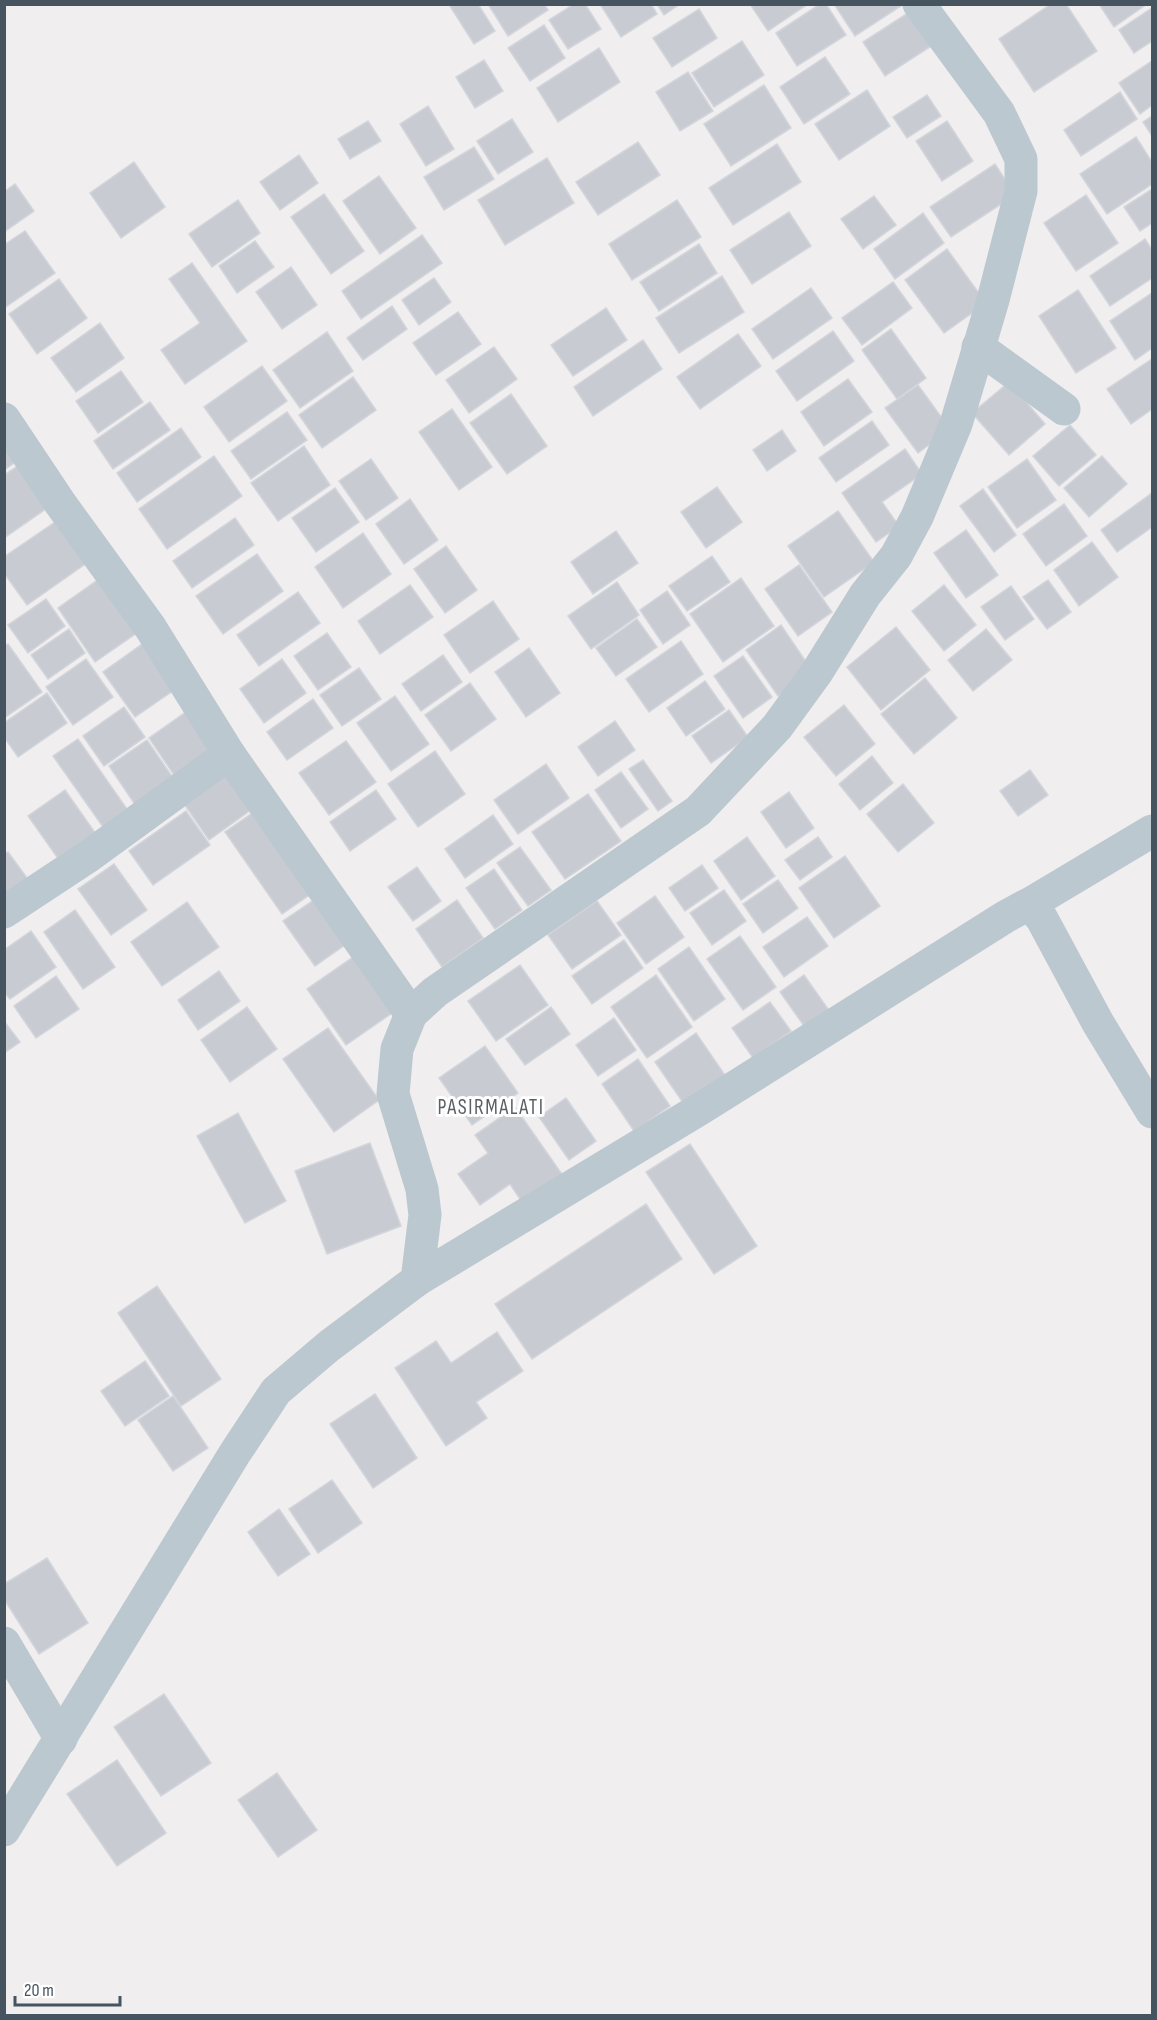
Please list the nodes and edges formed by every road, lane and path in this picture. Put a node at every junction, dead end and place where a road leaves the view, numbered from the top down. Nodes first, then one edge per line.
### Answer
1 (919, 4) edge
2 (978, 347) junction
3 (1064, 409) dead end
4 (4, 419) edge
5 (229, 754) junction
6 (1152, 831) edge
7 (1028, 905) junction
8 (4, 912) edge
9 (411, 1014) junction
10 (1152, 1112) edge
11 (417, 1280) junction
12 (4, 1643) edge
13 (61, 1739) junction
14 (4, 1830) edge

1 - 2 street
2 - 3 street
2 - 9 street
4 - 5 street
5 - 8 street
5 - 9 street
6 - 7 street
7 - 10 street
7 - 11 street
9 - 11 street
11 - 13 street
12 - 13 street
13 - 14 street

